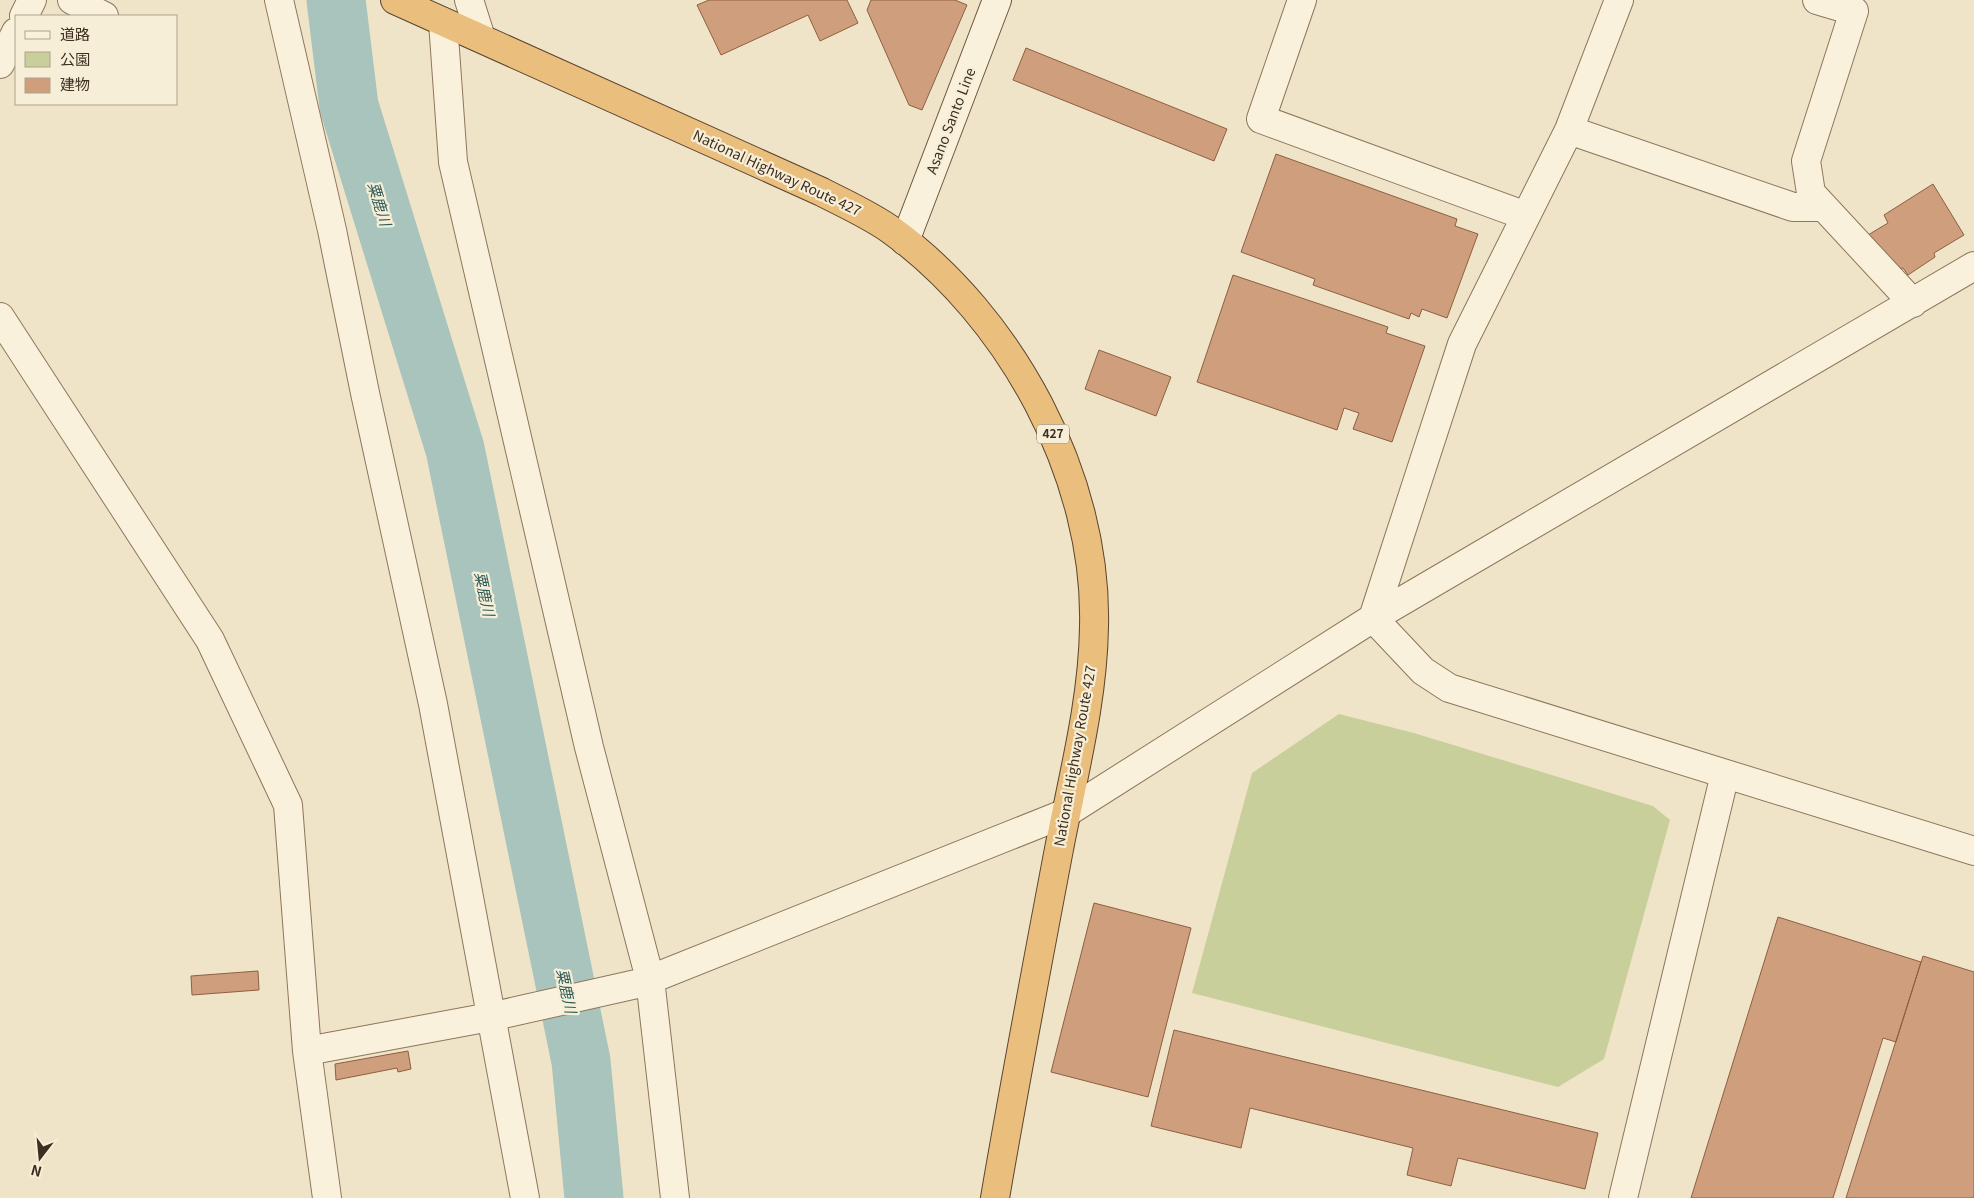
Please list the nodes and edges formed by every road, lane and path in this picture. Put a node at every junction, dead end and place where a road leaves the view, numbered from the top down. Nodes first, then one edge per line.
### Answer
1 (32, 0) edge
2 (72, 0) edge
3 (279, 0) edge
4 (395, 0) edge
5 (469, 0) edge
6 (997, 0) edge
7 (1302, 0) edge
8 (1619, 0) edge
9 (1817, 0) edge
10 (24, 15) edge
11 (102, 15) edge
12 (433, 18) junction
13 (15, 34) edge
14 (480, 38) junction
15 (0, 64) edge
16 (1569, 130) junction
17 (1824, 207) junction
18 (1526, 216) junction
19 (905, 241) junction
20 (1974, 266) edge
21 (1913, 303) junction
22 (0, 317) edge
23 (1373, 618) junction
24 (1725, 774) junction
25 (1066, 812) junction
26 (1974, 851) edge
27 (646, 981) junction
28 (496, 1015) junction
29 (307, 1051) junction
30 (327, 1198) edge
31 (525, 1198) edge
32 (675, 1198) edge
33 (995, 1198) edge
34 (1623, 1198) edge

1 - 10 street
2 - 11 street
3 - 28 street
4 - 12 highway, National Highway Route 427 / 427
5 - 14 street
6 - 19 street, Asano Santo Line
7 - 18 street
8 - 16 street
9 - 17 street
12 - 14 highway, National Highway Route 427 / 427
12 - 27 street
13 - 15 street
14 - 19 highway, National Highway Route 427 / 427
16 - 17 street
16 - 18 street
17 - 21 street
18 - 23 street
19 - 25 highway, National Highway Route 427 / 427
20 - 21 street
21 - 23 street
22 - 29 street
23 - 24 street
23 - 25 street
24 - 26 street
24 - 34 street
25 - 27 street
25 - 33 highway, National Highway Route 427 / 427
27 - 28 street
27 - 32 street
28 - 29 street
28 - 31 street
29 - 30 street

